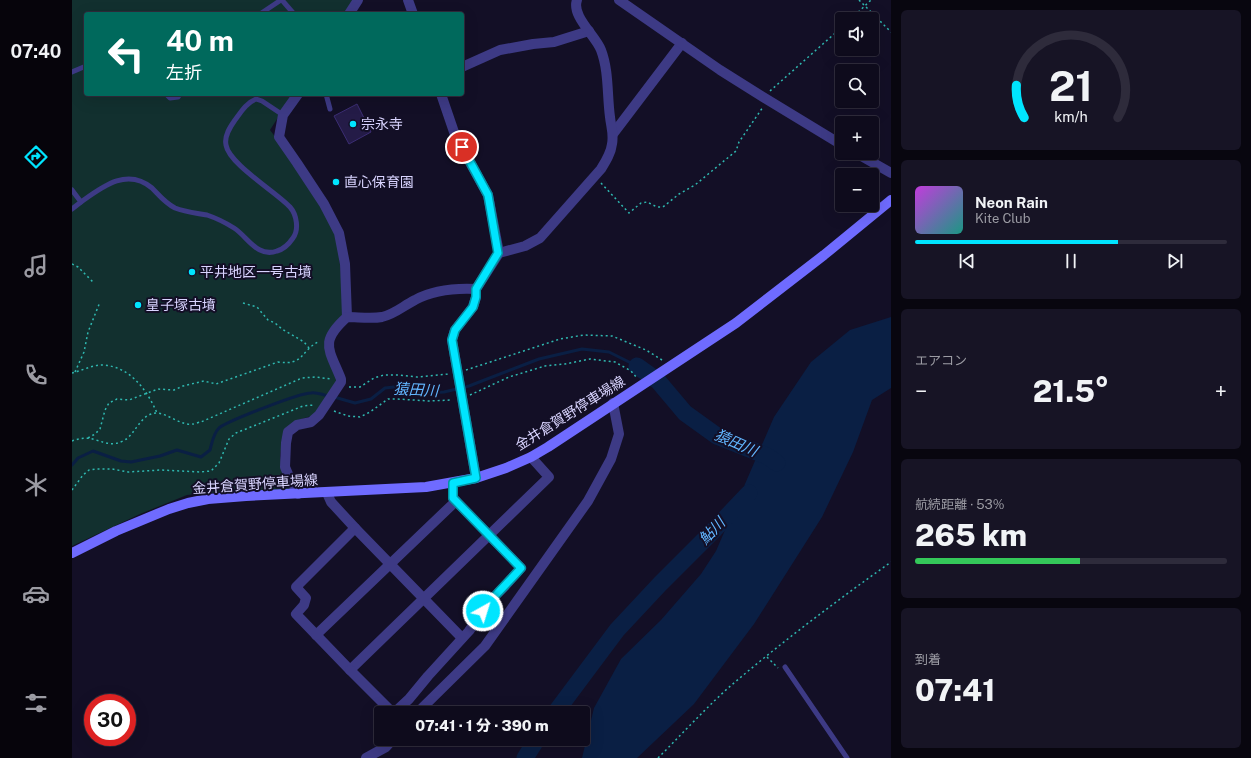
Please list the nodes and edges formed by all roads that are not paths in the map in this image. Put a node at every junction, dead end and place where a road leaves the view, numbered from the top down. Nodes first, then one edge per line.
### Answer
1 (282, 0) edge
2 (358, 0) edge
3 (408, 0) edge
4 (577, 0) edge
5 (619, 0) edge
6 (263, 12) edge
7 (292, 12) edge
8 (350, 12) edge
9 (412, 12) edge
10 (589, 31) junction
11 (682, 43) junction
12 (464, 66) edge
13 (84, 67) edge
14 (72, 72) edge
15 (168, 96) edge
16 (179, 96) edge
17 (297, 96) edge
18 (327, 96) edge
19 (442, 96) edge
20 (330, 109) dead end
21 (283, 115) junction
22 (614, 134) junction
23 (835, 141) edge
24 (868, 160) edge
25 (891, 173) edge
26 (72, 190) edge
27 (891, 200) edge
28 (81, 202) junction
29 (72, 210) edge
30 (498, 253) junction
31 (476, 289) junction
32 (347, 317) junction
33 (613, 403) junction
34 (531, 457) junction
35 (476, 478) junction
36 (453, 483) junction
37 (327, 493) junction
38 (298, 494) junction
39 (456, 501) junction
40 (355, 528) junction
41 (489, 535) junction
42 (72, 553) edge
43 (390, 564) junction
44 (424, 598) junction
45 (316, 634) junction
46 (462, 638) junction
47 (785, 668) dead end
48 (350, 670) junction
49 (387, 706) edge
50 (402, 706) edge
51 (424, 706) edge
52 (387, 746) edge
53 (366, 758) edge
54 (847, 758) edge

1 - 6 lane
1 - 7 lane
2 - 8 street
3 - 9 street
4 - 10 street
5 - 11 street
10 - 12 street
10 - 22 street
11 - 22 street
11 - 23 street
13 - 14 lane
15 - 16 lane
17 - 21 street
18 - 20 lane
19 - 30 street
21 - 28 lane
21 - 32 street
22 - 30 street
24 - 25 street
26 - 28 lane
27 - 33 main road, 金井倉賀野停車場線
28 - 29 lane
30 - 31 street
31 - 32 street
31 - 35 street
32 - 38 street
33 - 34 main road, 金井倉賀野停車場線
33 - 51 street
34 - 35 main road, 金井倉賀野停車場線
34 - 41 street
35 - 36 main road, 金井倉賀野停車場線
36 - 37 main road, 金井倉賀野停車場線
36 - 39 street
37 - 38 main road, 金井倉賀野停車場線
37 - 40 street
38 - 42 main road, 金井倉賀野停車場線
39 - 41 street
39 - 43 street
40 - 43 street
40 - 45 street
41 - 44 street
41 - 46 street
43 - 44 street
43 - 45 street
44 - 46 street
44 - 48 street
45 - 48 street
46 - 50 street
47 - 54 lane
48 - 49 street
52 - 53 street

